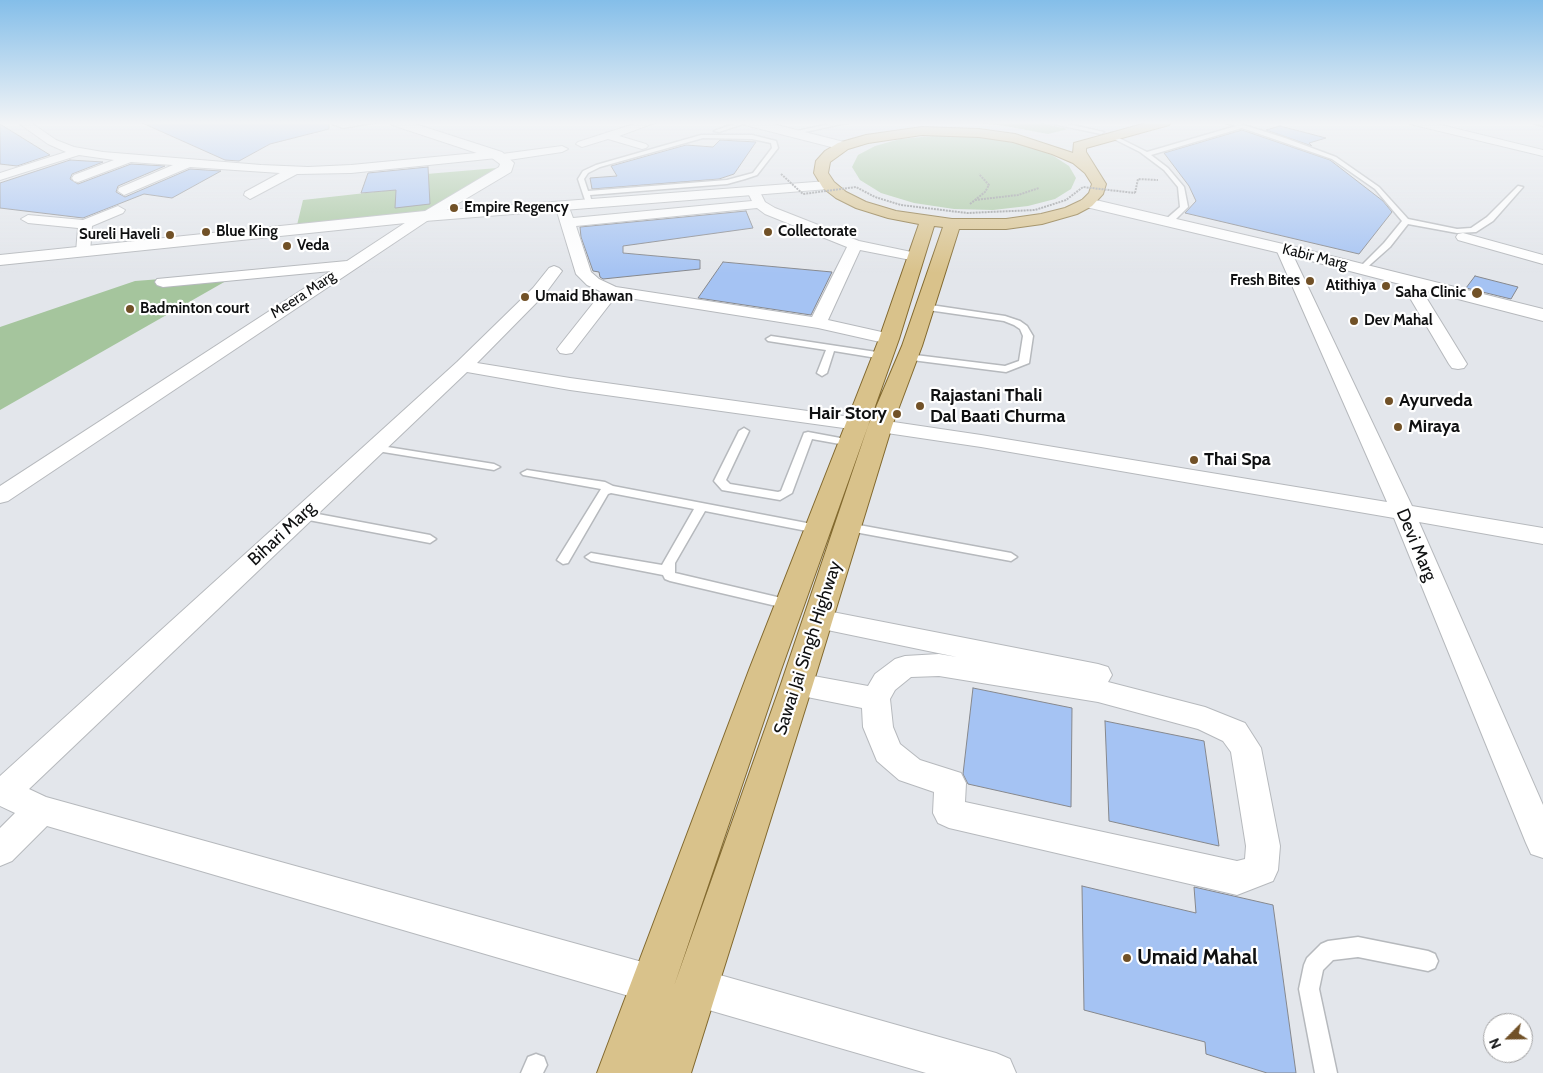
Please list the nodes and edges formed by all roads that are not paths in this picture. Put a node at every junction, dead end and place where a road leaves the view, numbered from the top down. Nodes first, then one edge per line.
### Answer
1 (17, 172) edge
2 (93, 172) edge
3 (167, 172) edge
4 (292, 172) edge
5 (501, 172) edge
6 (585, 172) edge
7 (756, 172) edge
8 (821, 172) edge
9 (1091, 172) edge
10 (1169, 172) edge
11 (1354, 172) edge
12 (1, 177) edge
13 (78, 178) dead end
14 (828, 185) junction
15 (1520, 187) dead end
16 (691, 190) junction
17 (124, 191) dead end
18 (250, 195) dead end
19 (587, 198) junction
20 (756, 198) junction
21 (1087, 203) junction
22 (562, 206) junction
23 (118, 210) dead end
24 (426, 216) junction
25 (28, 219) dead end
26 (1406, 221) junction
27 (940, 222) junction
28 (1168, 222) junction
29 (568, 223) junction
30 (85, 224) junction
31 (1463, 236) dead end
32 (855, 244) junction
33 (1284, 249) junction
34 (84, 252) junction
35 (916, 257) junction
36 (0, 260) edge
37 (1543, 260) edge
38 (350, 264) junction
39 (1363, 270) junction
40 (554, 271) dead end
41 (1408, 281) junction
42 (163, 282) dead end
43 (612, 291) junction
44 (924, 307) junction
45 (1542, 314) edge
46 (818, 323) junction
47 (770, 339) dead end
48 (831, 348) junction
49 (566, 349) dead end
50 (893, 351) junction
51 (1458, 364) dead end
52 (463, 366) junction
53 (822, 374) dead end
54 (744, 431) dead end
55 (863, 431) junction
56 (375, 448) junction
57 (494, 467) dead end
58 (527, 473) dead end
59 (610, 489) junction
60 (0, 496) edge
61 (701, 507) junction
62 (1403, 512) junction
63 (302, 515) junction
64 (832, 528) junction
65 (1543, 536) edge
66 (430, 539) dead end
67 (591, 557) dead end
68 (1011, 558) dead end
69 (563, 560) dead end
70 (668, 571) junction
71 (803, 611) junction
72 (1115, 679) dead end
73 (798, 684) junction
74 (876, 699) junction
75 (2, 791) edge
76 (41, 810) junction
77 (1543, 843) edge
78 (0, 850) edge
79 (1428, 961) dead end
80 (653, 984) junction
81 (695, 987) junction
82 (937, 1065) edge
83 (621, 1073) edge
84 (667, 1073) edge
85 (996, 1073) edge
86 (1326, 1073) edge

1 - 12 street
2 - 13 street
3 - 17 street
4 - 18 street
5 - 24 street, Meera Marg
6 - 19 lane
7 - 16 lane
8 - 14 main road
9 - 21 main road
10 - 28 lane
11 - 26 lane
14 - 20 street
14 - 27 main road
15 - 26 lane
16 - 19 street
16 - 20 street
19 - 22 street
20 - 29 street
20 - 32 street
21 - 27 main road
21 - 28 street, Kabir Marg
22 - 24 street
22 - 29 street
23 - 30 street
24 - 34 street
24 - 38 street, Meera Marg
25 - 30 street
26 - 39 lane
27 - 35 main road
27 - 44 main road
28 - 33 street, Kabir Marg
29 - 43 street
30 - 34 street
31 - 37 street
32 - 35 street
32 - 46 street
33 - 39 street, Kabir Marg
33 - 62 street, Devi Marg
34 - 36 street
35 - 50 main road
38 - 42 street
38 - 60 street, Meera Marg
39 - 41 street, Kabir Marg
40 - 52 street, Bihari Marg
41 - 45 street, Kabir Marg
41 - 51 street
43 - 46 street
43 - 49 street
44 - 50 main road
44 - 50 lane
46 - 50 street
47 - 48 lane
48 - 50 lane
48 - 53 lane
50 - 55 main road, Sawai Jai Singh Highway
52 - 55 street
52 - 56 street, Bihari Marg
54 - 55 lane
55 - 62 street
55 - 64 main road, Sawai Jai Singh Highway
56 - 57 lane
56 - 63 street, Bihari Marg
58 - 59 lane
59 - 61 lane
59 - 69 lane
61 - 64 lane
61 - 70 lane
62 - 65 street
62 - 77 street, Devi Marg
63 - 66 lane
63 - 75 street, Bihari Marg
64 - 68 lane
64 - 71 main road, Sawai Jai Singh Highway
67 - 70 lane
70 - 71 lane
71 - 72 street
71 - 73 main road, Sawai Jai Singh Highway
71 - 80 main road
73 - 74 street
73 - 81 main road, Sawai Jai Singh Highway
74 - 74 street
75 - 76 street
76 - 78 street
76 - 80 street
79 - 86 lane
80 - 83 main road
81 - 82 street
81 - 84 main road, Sawai Jai Singh Highway
82 - 85 street

